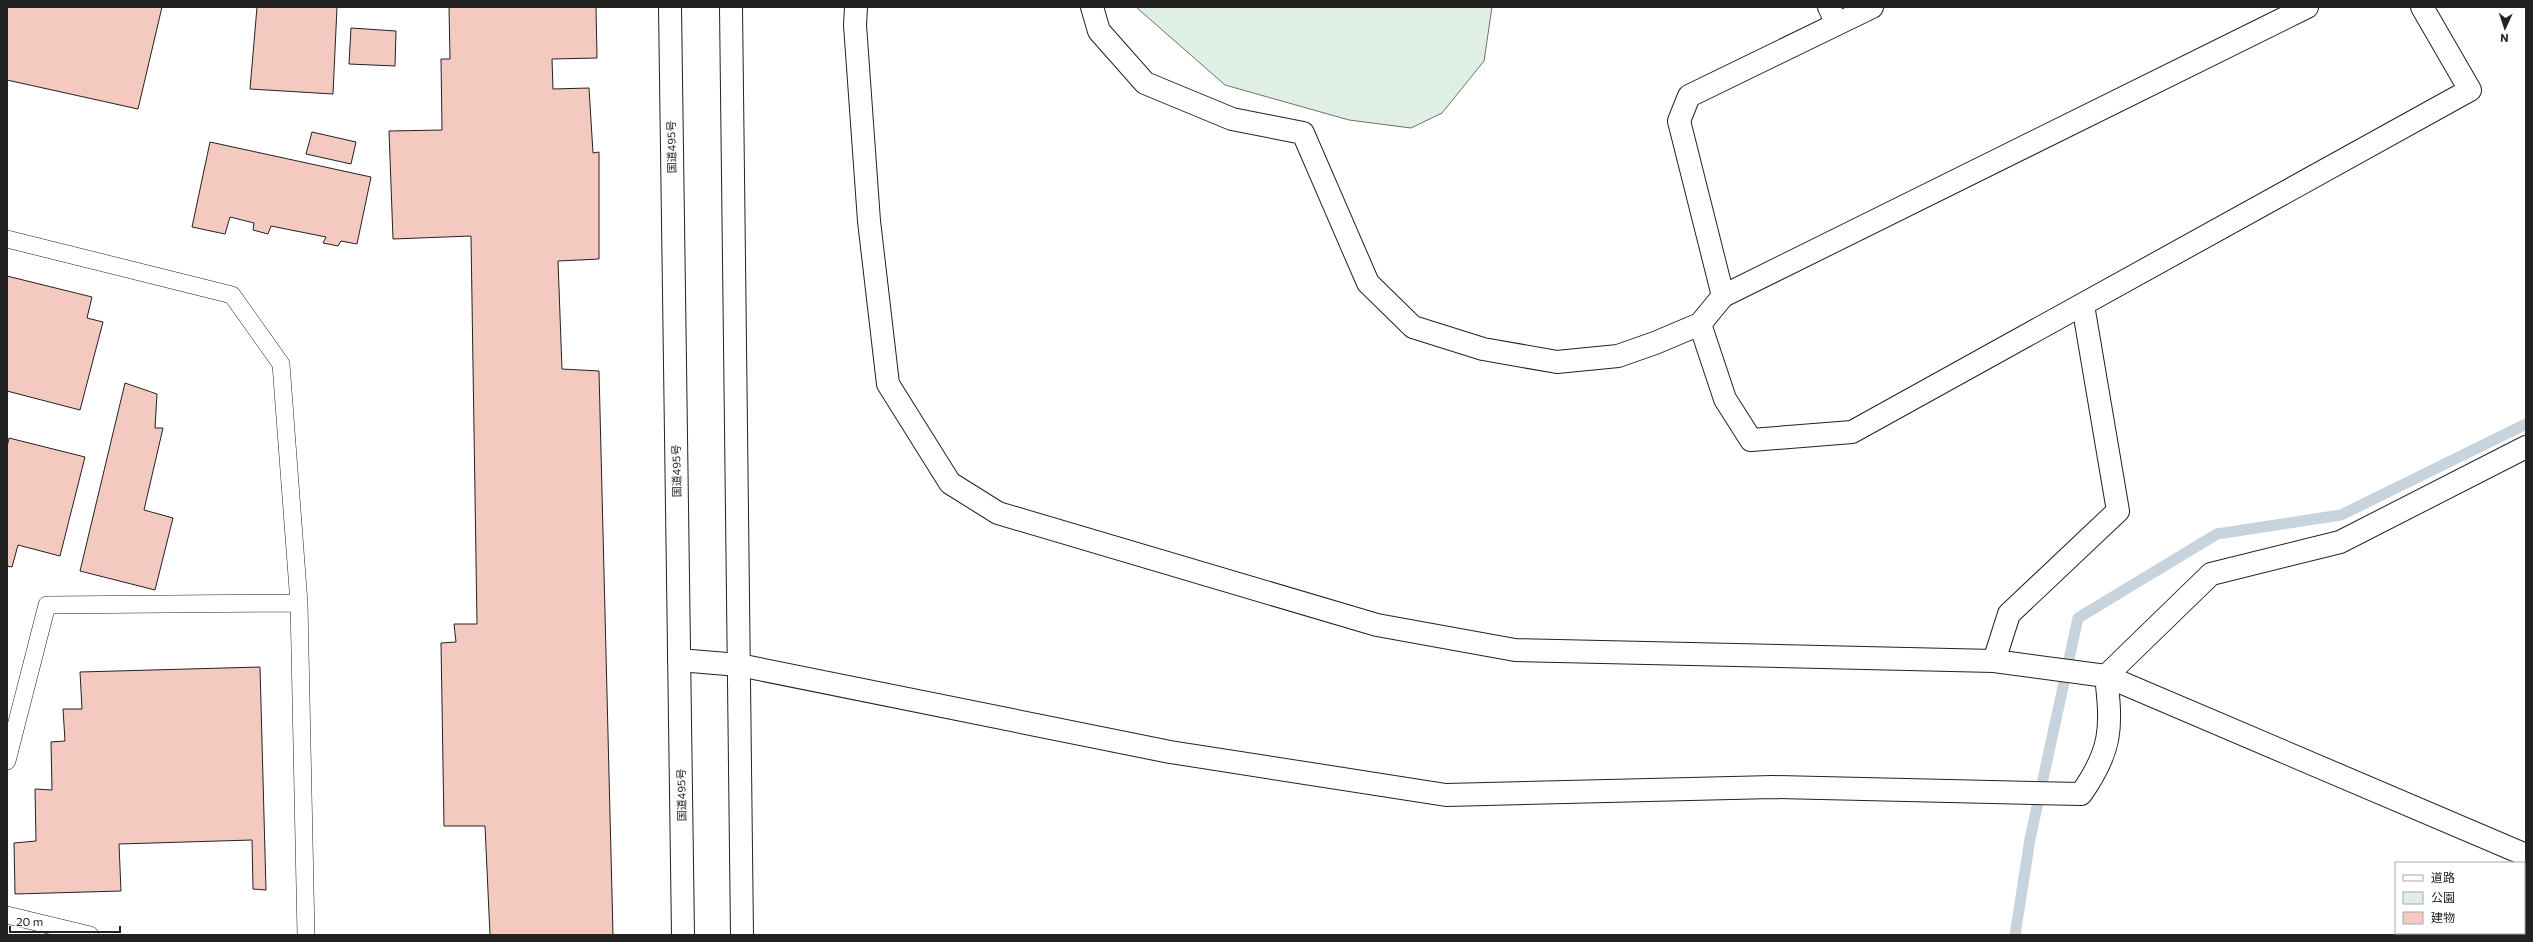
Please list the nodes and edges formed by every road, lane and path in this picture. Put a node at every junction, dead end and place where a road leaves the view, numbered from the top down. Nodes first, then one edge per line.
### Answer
1 (670, 7) edge
2 (731, 7) edge
3 (856, 7) edge
4 (1092, 7) edge
5 (1872, 7) edge
6 (2307, 7) edge
7 (2422, 7) edge
8 (1833, 16) edge
9 (7, 240) edge
10 (1723, 296) junction
11 (2083, 305) junction
12 (1700, 324) junction
13 (2526, 447) edge
14 (299, 603) junction
15 (679, 660) junction
16 (1994, 661) junction
17 (739, 665) junction
18 (2106, 676) junction
19 (7, 761) edge
20 (2526, 855) edge
21 (7, 915) edge
22 (90, 935) edge
23 (306, 935) edge
24 (683, 935) edge
25 (742, 935) edge

1 - 15 main road, 国道495号
2 - 17 main road
3 - 16 main road
4 - 12 main road
5 - 8 main road
6 - 10 main road
7 - 11 main road
8 - 10 main road
9 - 14 lane
10 - 12 main road
11 - 12 main road
11 - 16 main road
13 - 18 main road
14 - 19 lane
14 - 23 lane
15 - 17 main road
15 - 24 main road, 国道495号
16 - 18 main road
17 - 18 main road
17 - 25 main road
18 - 20 main road
21 - 22 lane

